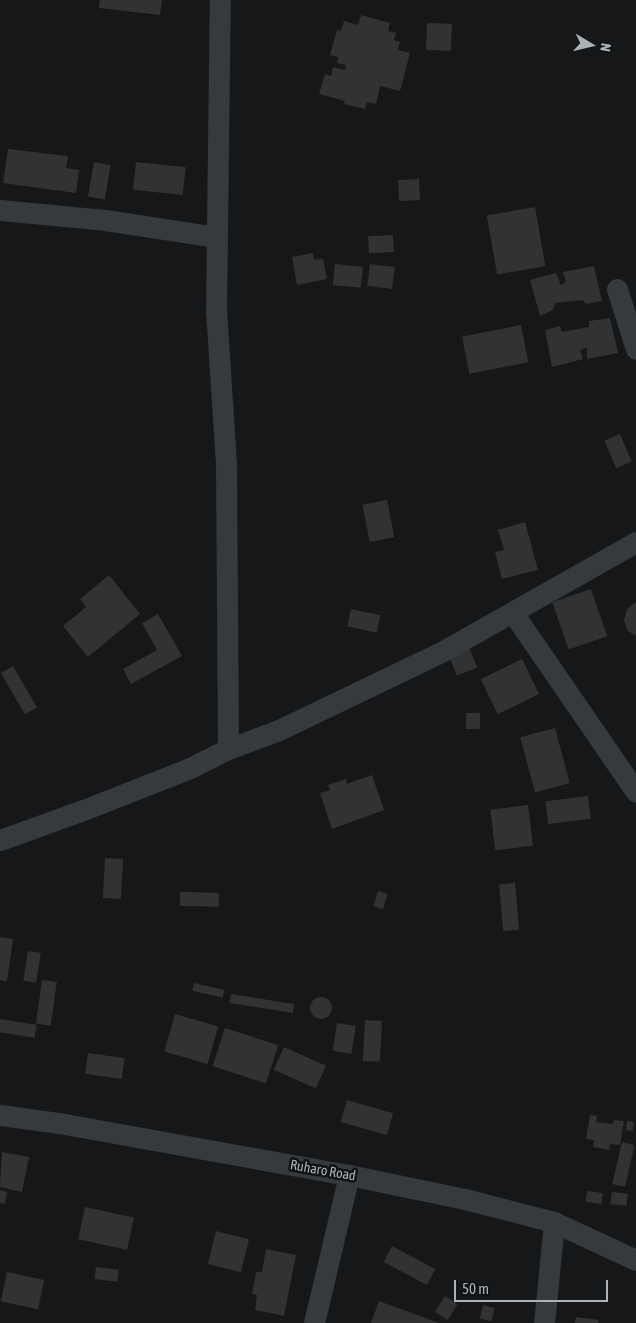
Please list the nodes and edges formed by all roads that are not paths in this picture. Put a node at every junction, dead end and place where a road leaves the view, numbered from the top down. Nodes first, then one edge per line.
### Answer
1 (220, 0) edge
2 (0, 210) edge
3 (216, 236) junction
4 (617, 289) dead end
5 (636, 349) edge
6 (636, 542) edge
7 (513, 613) junction
8 (228, 749) junction
9 (636, 792) edge
10 (0, 840) edge
11 (0, 1115) edge
12 (349, 1175) junction
13 (554, 1222) junction
14 (636, 1260) edge
15 (314, 1323) edge
16 (544, 1323) edge

1 - 3 street
2 - 3 street
3 - 8 street
4 - 5 street
6 - 7 street
7 - 8 street
7 - 9 street
8 - 10 street
11 - 12 street, Ruharo Road
12 - 13 street, Ruharo Road
12 - 15 street
13 - 14 street, Ruharo Road
13 - 16 street

